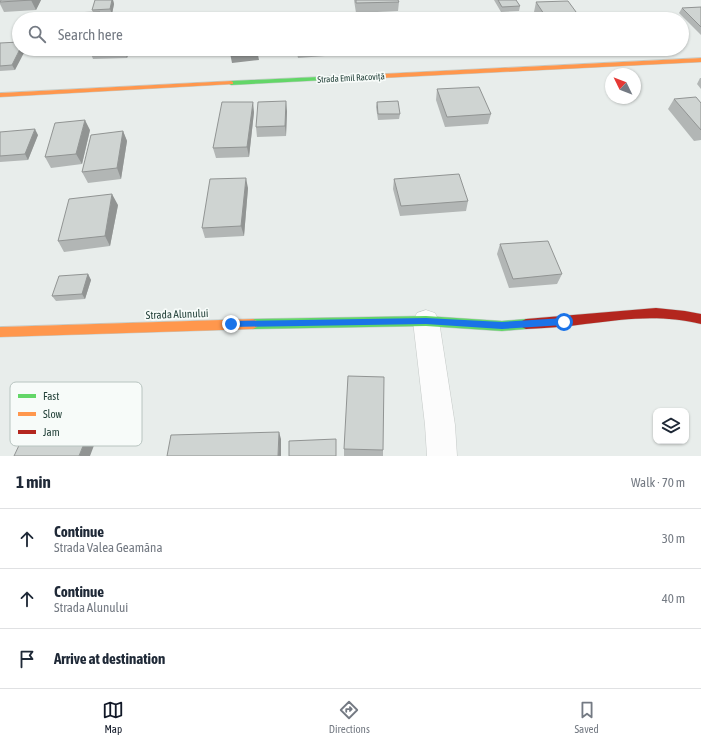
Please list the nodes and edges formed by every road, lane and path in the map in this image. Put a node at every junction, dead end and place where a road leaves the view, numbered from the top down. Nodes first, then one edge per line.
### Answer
1 (701, 60) edge
2 (0, 95) edge
3 (701, 319) edge
4 (426, 321) junction
5 (0, 332) edge
6 (442, 456) edge

1 - 2 street, Strada Emil Racoviță
3 - 4 street, Strada Alunului
4 - 5 street, Strada Alunului
4 - 6 street

